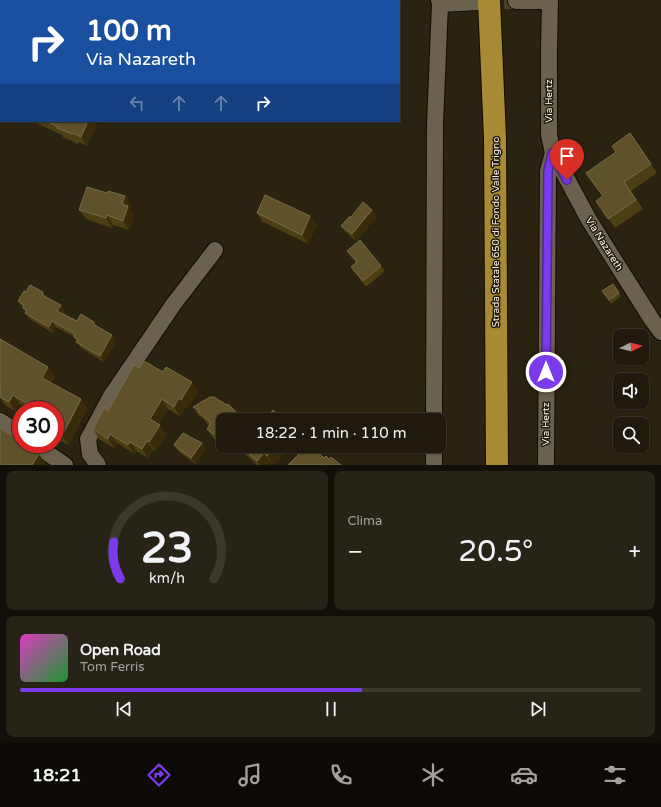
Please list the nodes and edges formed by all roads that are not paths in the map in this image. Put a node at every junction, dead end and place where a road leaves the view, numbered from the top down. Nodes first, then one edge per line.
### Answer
1 (550, 0) edge
2 (484, 1) edge
3 (516, 1) edge
4 (439, 2) edge
5 (552, 153) junction
6 (215, 250) dead end
7 (661, 332) edge
8 (434, 413) edge
9 (0, 421) edge
10 (12, 429) edge
11 (47, 453) edge
12 (434, 453) edge
13 (65, 465) edge
14 (98, 465) edge
15 (434, 465) edge
16 (497, 465) edge
17 (546, 465) edge

1 - 3 street
1 - 5 street, Via Hertz
2 - 4 street
2 - 16 highway, Strada Statale 650 di Fondo Valle Trigno
4 - 8 street
5 - 7 street, Via Nazareth
5 - 17 street, Via Hertz
6 - 14 street
9 - 10 street
11 - 13 street
12 - 15 street

